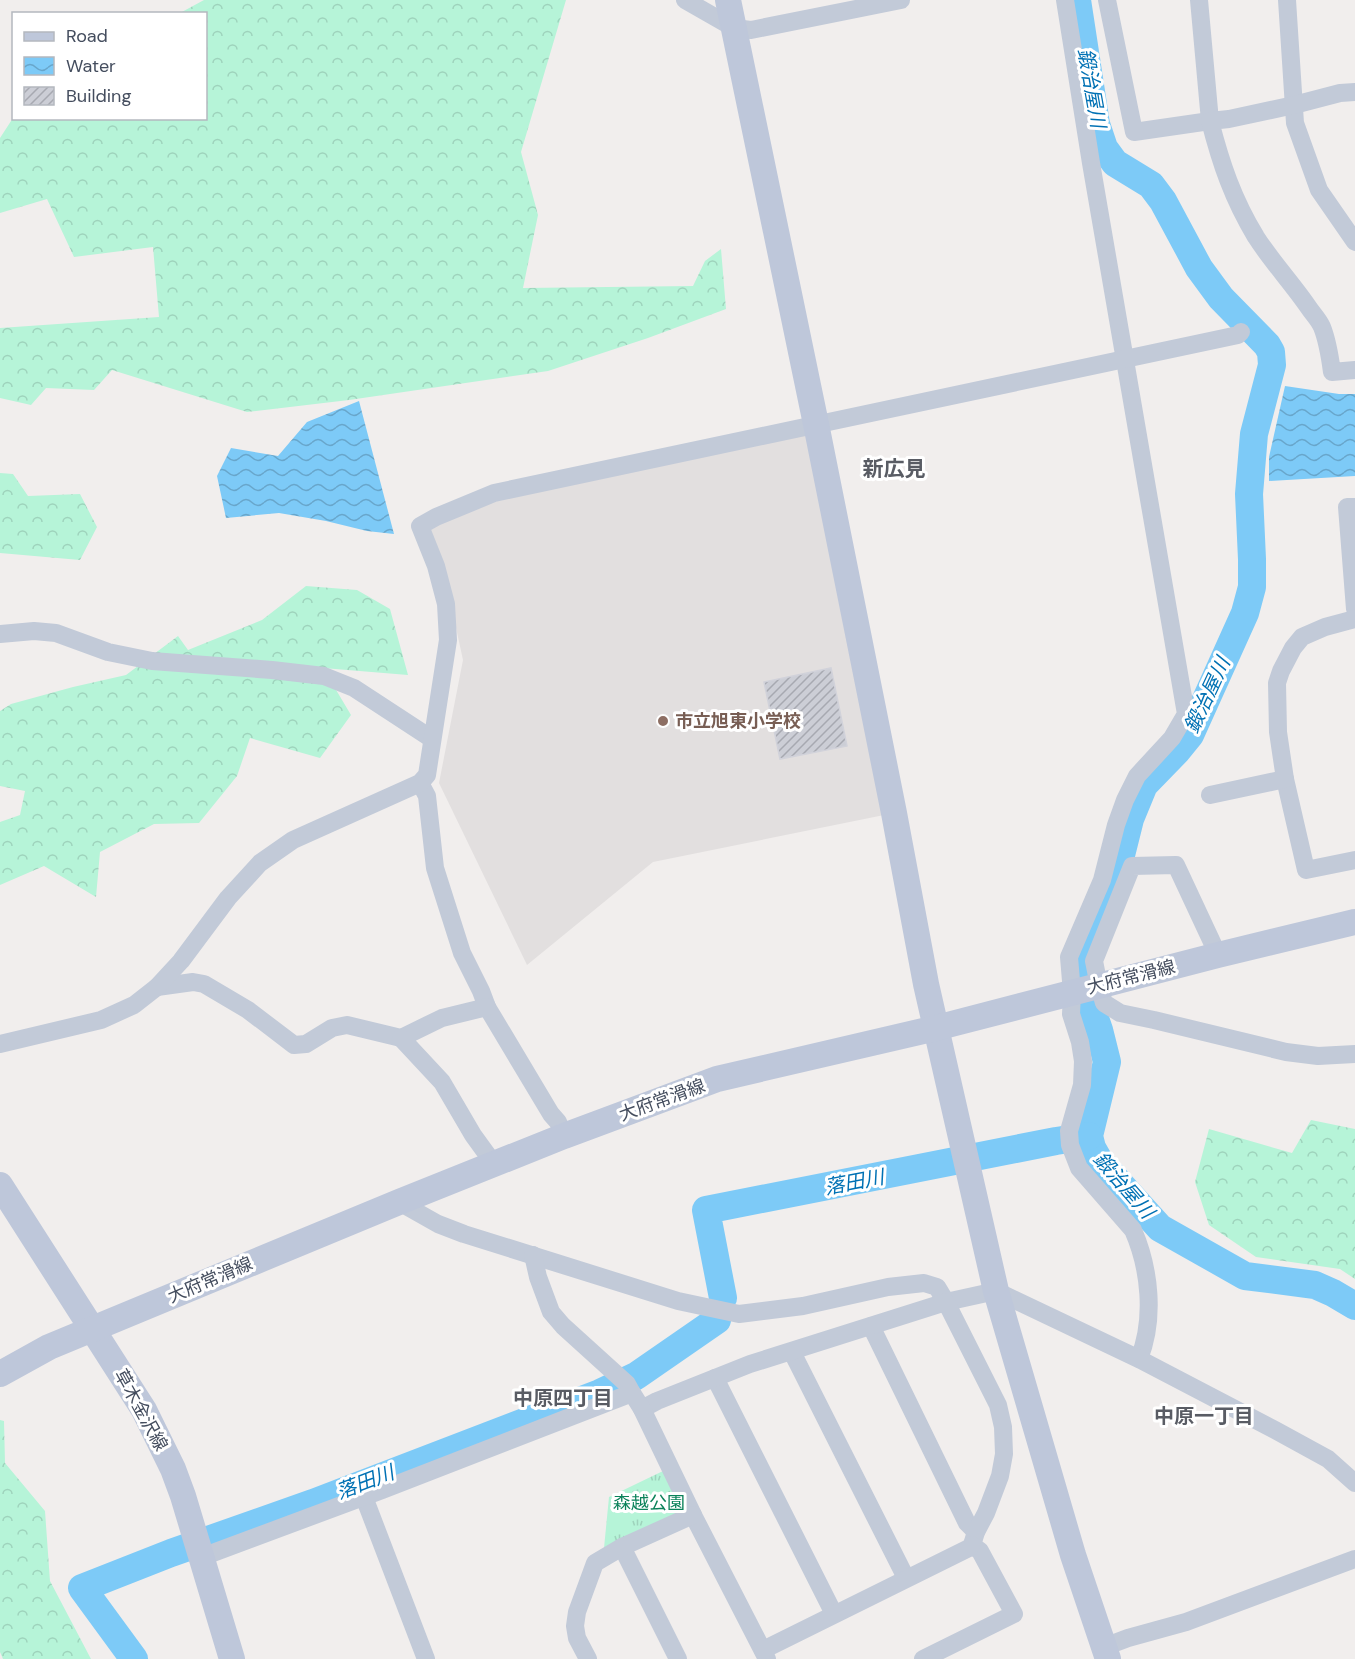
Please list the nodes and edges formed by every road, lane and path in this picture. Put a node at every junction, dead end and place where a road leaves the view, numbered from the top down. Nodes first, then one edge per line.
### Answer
1 (685, 0) edge
2 (728, 0) edge
3 (901, 0) edge
4 (1065, 0) edge
5 (1107, 0) edge
6 (1199, 0) edge
7 (1287, 0) edge
8 (734, 28) junction
9 (1355, 92) edge
10 (1294, 105) junction
11 (1210, 121) junction
12 (1355, 242) edge
13 (1241, 332) dead end
14 (1126, 359) junction
15 (1355, 370) edge
16 (816, 424) junction
17 (1355, 507) edge
18 (1355, 609) edge
19 (1355, 619) edge
20 (0, 634) edge
21 (432, 739) junction
22 (1285, 779) junction
23 (420, 783) junction
24 (1210, 795) dead end
25 (1355, 860) edge
26 (1355, 922) edge
27 (1218, 955) junction
28 (157, 987) junction
29 (1085, 989) junction
30 (488, 1007) junction
31 (936, 1028) junction
32 (401, 1038) junction
33 (0, 1044) edge
34 (1355, 1054) edge
35 (564, 1136) junction
36 (494, 1164) junction
37 (0, 1185) edge
38 (399, 1202) junction
39 (533, 1255) junction
40 (996, 1291) junction
41 (946, 1302) junction
42 (871, 1326) junction
43 (92, 1329) junction
44 (792, 1352) junction
45 (1139, 1359) junction
46 (0, 1374) edge
47 (715, 1378) junction
48 (637, 1401) junction
49 (1355, 1483) edge
50 (364, 1497) junction
51 (693, 1515) junction
52 (974, 1538) junction
53 (622, 1547) junction
54 (202, 1557) junction
55 (1355, 1559) edge
56 (906, 1578) junction
57 (834, 1614) junction
58 (1106, 1653) edge
59 (765, 1654) edge
60 (232, 1659) edge
61 (426, 1659) edge
62 (588, 1659) edge
63 (678, 1659) edge
64 (924, 1659) edge

1 - 8 street
2 - 8 main road
3 - 8 street
4 - 14 street
5 - 11 street
6 - 11 street
7 - 10 street
8 - 16 main road
9 - 10 street
10 - 11 street
10 - 12 street
11 - 15 street
13 - 14 street
14 - 16 street
14 - 29 street
16 - 21 street
16 - 31 main road
17 - 18 street
19 - 22 street
20 - 21 street
21 - 23 street
22 - 24 street
22 - 25 street
23 - 28 street
23 - 30 street
26 - 27 main road, 大府常滑線
27 - 29 main road, 大府常滑線
27 - 29 street
28 - 32 street
28 - 33 street
29 - 31 main road, 大府常滑線
29 - 34 street
29 - 45 street
30 - 32 street
30 - 35 street
31 - 35 main road, 大府常滑線
31 - 40 main road
32 - 36 street
35 - 36 main road, 大府常滑線
36 - 38 main road, 大府常滑線
37 - 43 main road, 草木金沢線
38 - 39 street
38 - 43 main road, 大府常滑線
39 - 41 street
39 - 48 street
40 - 41 street
40 - 45 street
40 - 58 main road
41 - 42 street
41 - 52 street
42 - 44 street
42 - 52 street
43 - 46 main road, 大府常滑線
43 - 54 main road, 草木金沢線
44 - 47 street
44 - 56 street
45 - 49 street
47 - 48 street
47 - 57 street
48 - 50 street
48 - 51 street
50 - 54 street
50 - 61 street
51 - 53 street
51 - 59 street
52 - 56 street
52 - 64 street
53 - 62 street
53 - 63 street
54 - 60 main road, 草木金沢線
55 - 58 street
56 - 57 street
57 - 59 street

